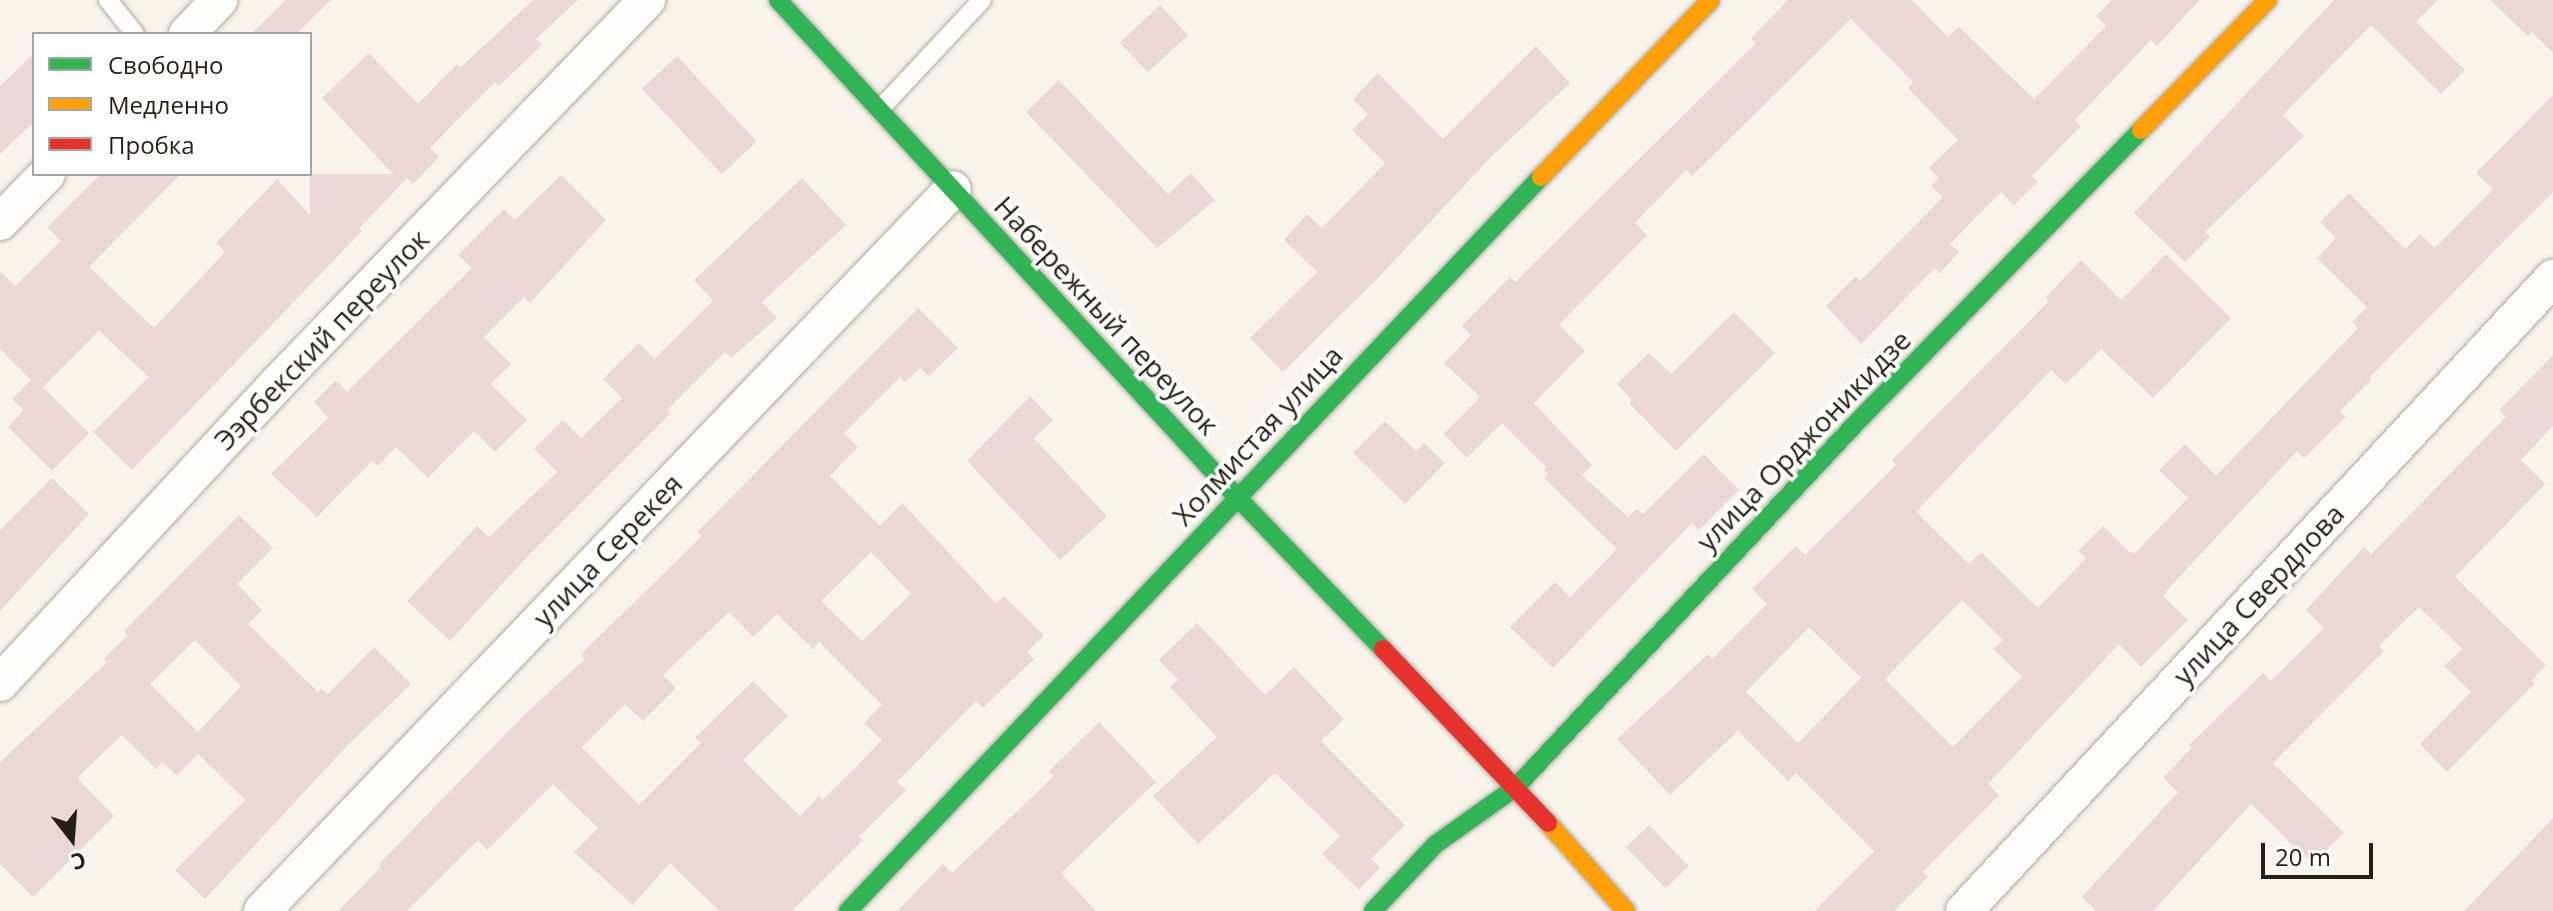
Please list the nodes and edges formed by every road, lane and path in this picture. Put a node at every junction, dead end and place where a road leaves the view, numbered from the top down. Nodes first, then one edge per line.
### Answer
1 (108, 0) edge
2 (219, 0) edge
3 (647, 0) edge
4 (778, 0) edge
5 (982, 0) edge
6 (1711, 0) edge
7 (2268, 0) edge
8 (133, 32) edge
9 (189, 32) edge
10 (880, 109) junction
11 (45, 176) edge
12 (953, 189) junction
13 (0, 222) edge
14 (2553, 278) edge
15 (1237, 497) junction
16 (0, 683) edge
17 (1516, 787) junction
18 (262, 911) edge
19 (848, 911) edge
20 (1373, 911) edge
21 (1626, 911) edge
22 (1964, 911) edge

1 - 8 lane
2 - 9 street
3 - 16 street, Ээрбекский переулок
4 - 10 street, Набережный переулок
5 - 10 lane
6 - 15 street, Холмистая улица
7 - 17 street, улица Орджоникидзе
10 - 12 street, Набережный переулок
11 - 13 street
12 - 15 street, Набережный переулок
12 - 18 street, улица Серекея
14 - 22 street, улица Свердлова
15 - 17 street, Набережный переулок
15 - 19 street, Холмистая улица
17 - 20 street, улица Орджоникидзе
17 - 21 street, Набережный переулок

